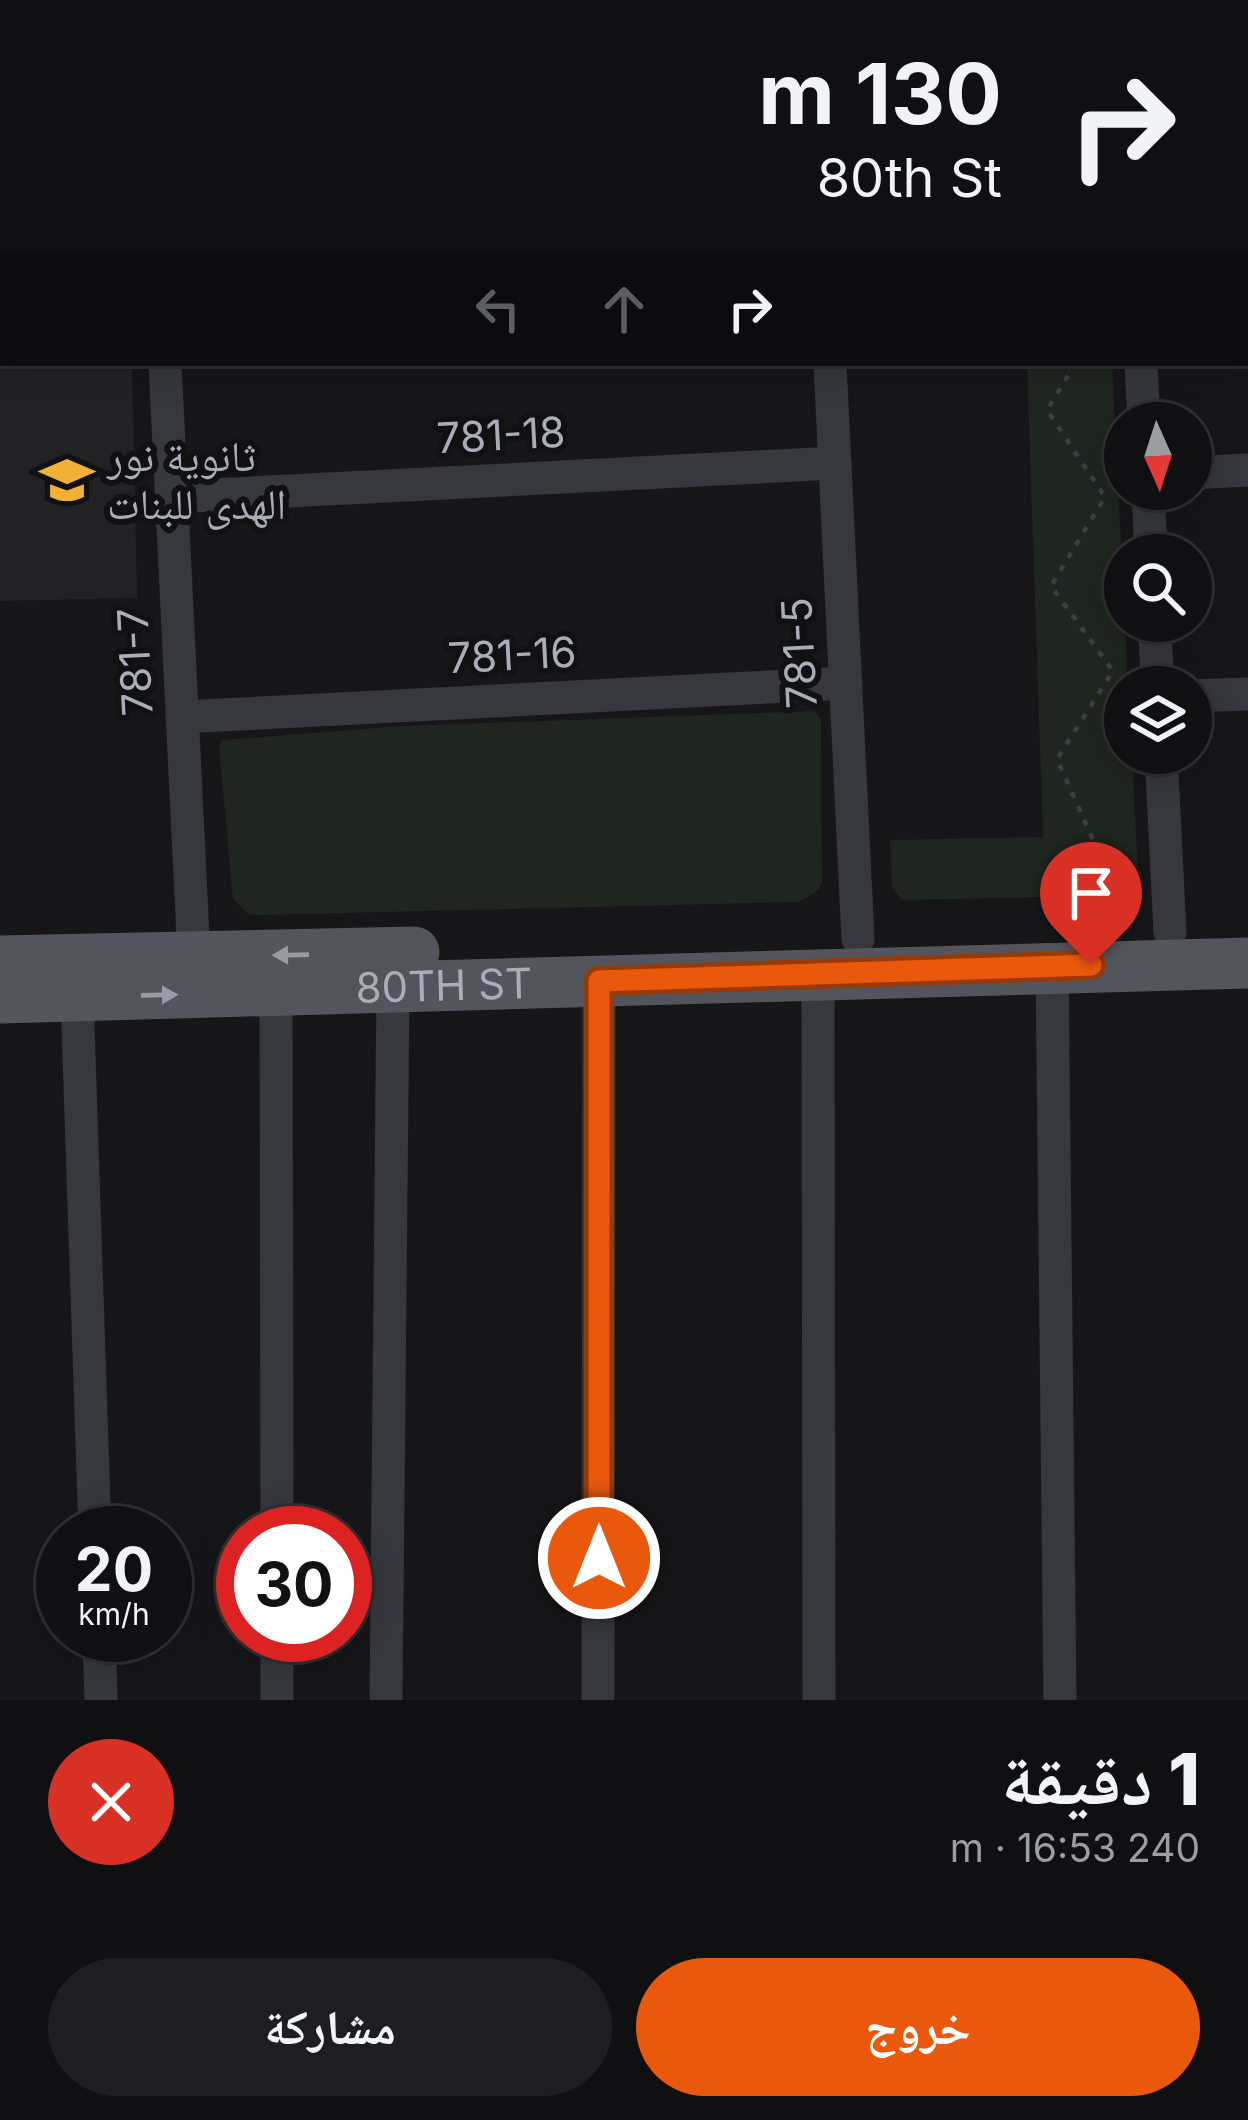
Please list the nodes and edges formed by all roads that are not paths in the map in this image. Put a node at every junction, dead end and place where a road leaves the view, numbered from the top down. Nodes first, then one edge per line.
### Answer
1 (165, 366) edge
2 (830, 366) edge
3 (1141, 366) edge
4 (1143, 402) edge
5 (836, 463) junction
6 (1248, 470) edge
7 (1212, 471) edge
8 (172, 497) junction
9 (846, 683) junction
10 (1248, 694) edge
11 (1212, 695) edge
12 (182, 717) junction
13 (1162, 774) edge
14 (1248, 930) edge
15 (1170, 932) junction
16 (858, 939) junction
17 (194, 957) junction
18 (1248, 962) edge
19 (1052, 966) junction
20 (818, 973) junction
21 (8, 979) edge
22 (599, 981) junction
23 (392, 987) junction
24 (277, 992) junction
25 (76, 996) junction
26 (94, 1506) edge
27 (277, 1506) edge
28 (100, 1662) edge
29 (277, 1662) edge
30 (101, 1700) edge
31 (277, 1700) edge
32 (386, 1700) edge
33 (598, 1700) edge
34 (819, 1700) edge
35 (1060, 1700) edge

1 - 8 street, 781-7
2 - 5 street, 781-5
3 - 4 street
5 - 8 street, 781-18
5 - 9 street, 781-5
6 - 7 street
8 - 12 street, 781-7
9 - 12 street, 781-16
9 - 16 street, 781-5
10 - 11 street
12 - 17 street, 781-7
13 - 15 street
14 - 15 main road, 80TH ST
15 - 16 main road, 80TH ST
16 -> 17 main road, 80TH ST
17 - 21 main road, 80TH ST
18 - 19 main road, 80TH ST
19 - 20 main road, 80TH ST
19 - 35 street
20 - 22 main road, 80TH ST
20 - 34 street
21 - 25 main road, 80TH ST
22 - 23 main road, 80TH ST
22 - 33 street
23 - 24 main road, 80TH ST
23 - 32 street
25 -> 24 main road, 80TH ST
24 - 27 street
25 - 26 street
28 - 30 street
29 - 31 street

